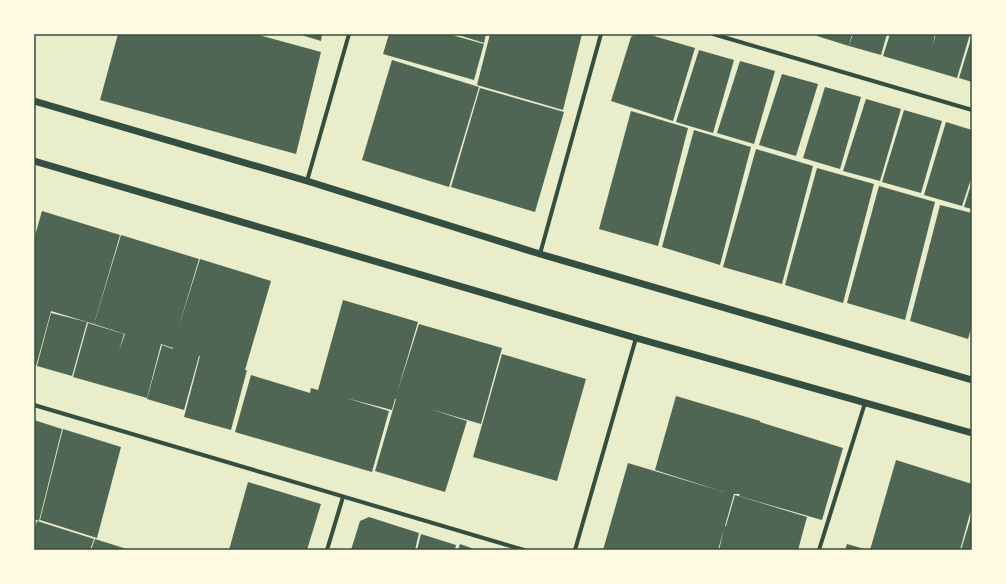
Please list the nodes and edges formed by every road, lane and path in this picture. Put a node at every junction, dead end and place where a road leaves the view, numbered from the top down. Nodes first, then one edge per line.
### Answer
1 (349, 34) edge
2 (601, 34) edge
3 (713, 34) edge
4 (34, 101) edge
5 (972, 110) edge
6 (34, 161) edge
7 (307, 180) junction
8 (540, 254) junction
9 (636, 338) junction
10 (972, 380) edge
11 (864, 403) junction
12 (34, 405) edge
13 (972, 433) edge
14 (343, 497) junction
15 (327, 550) edge
16 (524, 550) edge
17 (576, 550) edge
18 (819, 550) edge

1 - 7 street
2 - 8 street
3 - 5 street
4 - 7 street
6 - 9 street
7 - 8 street
8 - 10 street
9 - 11 street
9 - 17 street
11 - 13 street
11 - 18 street
12 - 14 street
14 - 15 street
14 - 16 street

